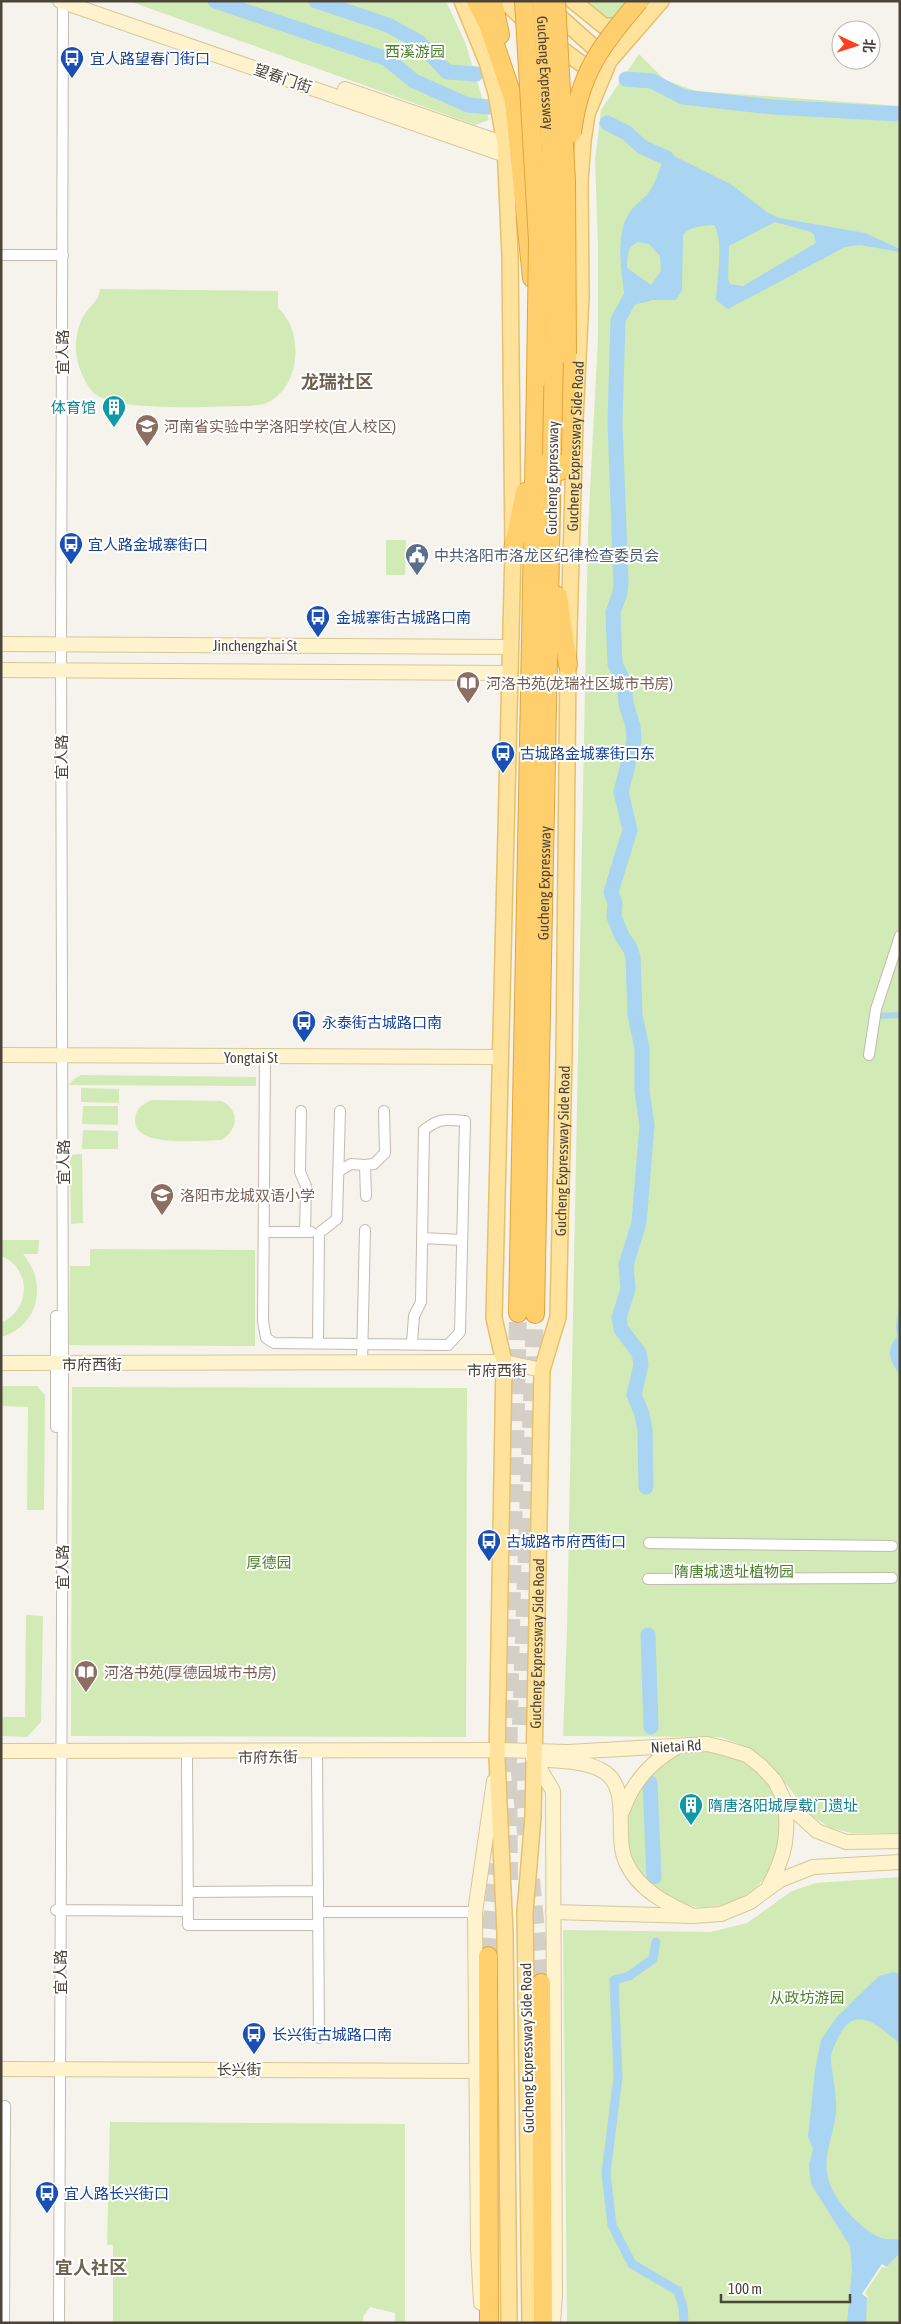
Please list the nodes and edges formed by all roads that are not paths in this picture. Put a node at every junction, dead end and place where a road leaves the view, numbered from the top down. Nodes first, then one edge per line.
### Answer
1 (88, 1) edge
2 (493, 1) edge
3 (504, 1) edge
4 (524, 1) edge
5 (543, 1) edge
6 (556, 1) edge
7 (574, 1) edge
8 (661, 1) edge
9 (61, 2) edge
10 (466, 2) edge
11 (643, 9) edge
12 (609, 61) junction
13 (601, 78) junction
14 (514, 102) junction
15 (505, 149) junction
16 (566, 181) junction
17 (1, 255) edge
18 (60, 258) junction
19 (1, 262) edge
20 (536, 318) junction
21 (534, 444) junction
22 (551, 544) junction
23 (514, 550) junction
24 (1, 644) edge
25 (58, 644) junction
26 (510, 647) junction
27 (568, 664) junction
28 (1, 670) edge
29 (59, 670) junction
30 (509, 673) junction
31 (900, 936) edge
32 (1, 1055) edge
33 (869, 1055) dead end
34 (59, 1058) junction
35 (265, 1059) junction
36 (500, 1059) junction
37 (1, 1061) edge
38 (301, 1111) dead end
39 (340, 1111) dead end
40 (384, 1111) dead end
41 (365, 1165) junction
42 (339, 1170) junction
43 (366, 1196) dead end
44 (365, 1230) dead end
45 (264, 1232) junction
46 (305, 1232) junction
47 (319, 1233) junction
48 (422, 1238) junction
49 (462, 1240) junction
50 (318, 1343) junction
51 (362, 1343) junction
52 (412, 1344) junction
53 (1, 1363) edge
54 (362, 1363) junction
55 (504, 1366) junction
56 (59, 1369) junction
57 (542, 1370) junction
58 (1, 1372) edge
59 (649, 1543) dead end
60 (892, 1546) dead end
61 (892, 1578) dead end
62 (648, 1579) dead end
63 (680, 1746) junction
64 (1, 1751) edge
65 (497, 1754) junction
66 (534, 1755) junction
67 (58, 1756) junction
68 (318, 1757) junction
69 (187, 1758) junction
70 (1, 1760) edge
71 (785, 1802) junction
72 (619, 1820) junction
73 (900, 1841) edge
74 (900, 1862) edge
75 (768, 1889) junction
76 (318, 1891) junction
77 (188, 1892) junction
78 (58, 1910) junction
79 (188, 1911) junction
80 (318, 1912) junction
81 (475, 1912) junction
82 (553, 1912) junction
83 (693, 1916) junction
84 (318, 1925) junction
85 (488, 1956) tunnel mouth
86 (541, 1983) tunnel mouth
87 (318, 2038) dead end
88 (1, 2061) edge
89 (58, 2065) junction
90 (476, 2067) junction
91 (1, 2069) edge
92 (5, 2106) dead end
93 (3, 2196) edge
94 (3, 2266) edge
95 (2, 2311) edge
96 (4, 2323) edge
97 (54, 2323) edge
98 (60, 2323) edge
99 (482, 2323) edge
100 (489, 2323) edge
101 (509, 2323) edge
102 (530, 2323) edge
103 (542, 2323) edge
104 (553, 2323) edge

1 - 15 main road, 望春门街
2 - 14 highway
3 - 13 main road
4 - 20 highway, Gucheng Expressway, bridge
5 - 12 main road
5 - 22 highway, Gucheng Expressway, bridge
6 - 16 highway, bridge
7 - 11 main road
8 - 11 main road, Gucheng Expressway Side Road
9 - 15 main road, 望春门街
9 - 18 street, 宜人路
10 - 14 highway
10 - 15 main road, Gucheng Expressway Side Road
11 - 12 main road, Gucheng Expressway Side Road
11 - 16 highway, bridge
12 - 13 main road, Gucheng Expressway Side Road
13 - 27 main road, Gucheng Expressway Side Road
14 - 20 highway, bridge
15 - 23 main road, Gucheng Expressway Side Road
16 - 22 highway, bridge
17 - 18 street
18 - 19 street
18 - 25 street, 宜人路
20 - 21 highway, Gucheng Expressway, bridge
21 - 22 highway, Gucheng Expressway
21 - 23 highway
22 - 27 highway
23 - 26 main road, Gucheng Expressway Side Road
24 - 25 main road, Jinchengzhai St
25 - 26 main road, Jinchengzhai St
25 - 29 street, 宜人路
26 - 30 main road, Gucheng Expressway Side Road
27 - 57 main road, Gucheng Expressway Side Road
28 - 29 main road, Jinchengzhai St
29 - 30 main road, Jinchengzhai St
29 - 34 street, 宜人路
30 - 36 main road, Gucheng Expressway Side Road
31 - 33 street
32 - 34 main road, Yongtai St
34 - 35 main road, Yongtai St
34 - 37 main road, Yongtai St
34 - 56 street, 宜人路
35 - 36 main road, Yongtai St
35 - 45 street
36 - 55 main road, Gucheng Expressway Side Road
38 - 46 street
39 - 42 street
40 - 41 street
41 - 42 street
41 - 43 street
42 - 47 street
44 - 51 street
45 - 46 street
45 - 50 street
46 - 47 street
47 - 50 street
48 - 49 street
48 - 49 street
48 - 52 street
49 - 52 street
50 - 51 street
51 - 52 street
51 - 54 street
53 - 56 main road, 市府西街
54 - 55 main road, 市府西街
54 - 56 main road, 市府西街
55 - 56 main road, 市府西街
55 - 57 main road, 市府西街
55 - 65 main road, Gucheng Expressway Side Road
56 - 58 main road, 市府西街
56 - 67 street, 宜人路
57 - 66 main road, Gucheng Expressway Side Road
59 - 60 street
61 - 62 street
63 - 66 main road, Nietai Rd
63 - 71 main road, Nietai Rd
63 - 72 main road
64 - 67 main road, 市府东街
65 - 66 main road, 市府东街
65 - 67 main road, 市府东街
65 - 68 main road, 市府东街
65 - 81 main road
65 - 101 main road, Gucheng Expressway Side Road
66 - 72 main road
66 - 82 main road
66 - 102 main road, Gucheng Expressway Side Road
67 - 69 main road, 市府东街
67 - 70 main road, 市府东街
67 - 78 street, 宜人路
68 - 69 main road, 市府东街
68 - 76 street
69 - 77 street
71 - 73 main road, Nietai Rd
71 - 75 main road
72 - 83 main road
74 - 75 main road
75 - 83 main road
76 - 77 street
76 - 80 street
77 - 79 street
78 - 79 street
78 - 89 street, 宜人路
79 - 84 street
80 - 81 street
80 - 84 street
81 - 90 main road
82 - 83 main road
82 - 104 main road
84 - 87 street
85 - 100 highway
86 - 103 highway
88 - 89 main road, 长兴街
89 - 90 main road, 长兴街
89 - 91 main road, 长兴街
89 - 97 street, 宜人路
89 - 98 street, 宜人路
90 - 99 main road
92 - 93 street
93 - 94 street
94 - 95 street
95 - 96 street

